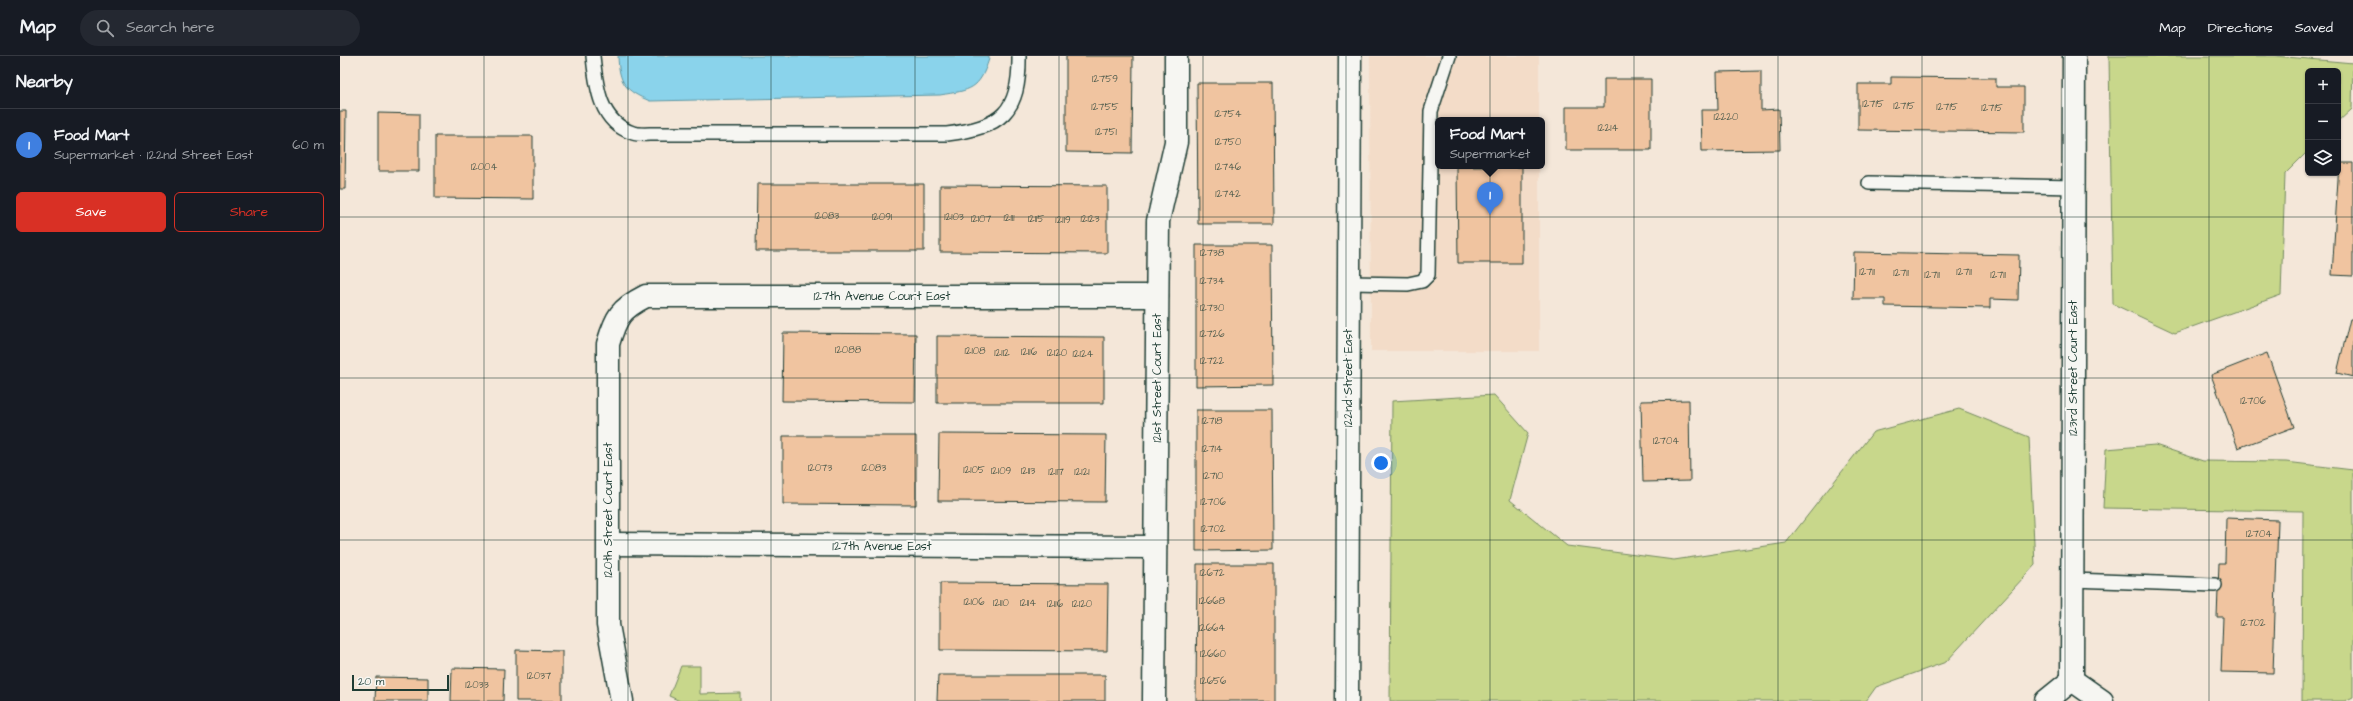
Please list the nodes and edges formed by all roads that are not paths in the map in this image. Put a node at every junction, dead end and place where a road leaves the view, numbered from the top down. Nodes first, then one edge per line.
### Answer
1 (593, 56) edge
2 (1019, 56) edge
3 (1176, 56) edge
4 (1350, 56) edge
5 (1449, 56) edge
6 (2074, 56) edge
7 (1869, 183) dead end
8 (2074, 187) junction
9 (1349, 283) junction
10 (1157, 296) junction
11 (616, 319) joint
12 (609, 544) junction
13 (1155, 547) junction
14 (2072, 580) junction
15 (2214, 585) dead end
16 (2072, 680) junction
17 (622, 701) edge
18 (1154, 701) edge
19 (1347, 701) edge
20 (2046, 701) edge
21 (2102, 701) edge

1 - 2 lane
3 - 10 street, 121st Street Court East
4 - 9 street, 122nd Street East
5 - 9 lane
6 - 8 street, 123rd Street Court East
7 - 8 lane
8 - 14 street, 123rd Street Court East
9 - 19 street, 122nd Street East
10 - 11 street, 127th Avenue Court East
10 - 13 street, 121st Street Court East
11 - 12 street, 120th Street Court East
12 - 13 street, 127th Avenue East
12 - 17 street, 120th Street Court East
13 - 18 street, 121st Street Court East
14 - 15 lane
14 - 16 street, 123rd Street Court East
16 - 20 street
16 - 21 street

